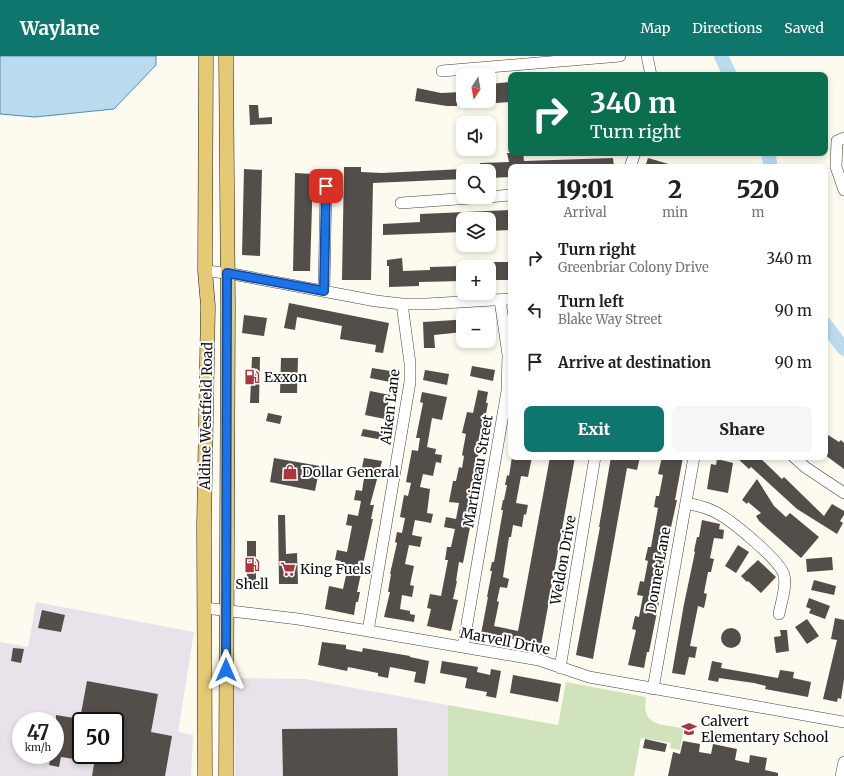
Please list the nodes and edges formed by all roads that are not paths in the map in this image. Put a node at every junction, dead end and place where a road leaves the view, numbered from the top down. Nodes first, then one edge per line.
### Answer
1 (206, 56) edge
2 (226, 56) edge
3 (620, 56) edge
4 (647, 56) edge
5 (442, 71) dead end
6 (650, 72) edge
7 (844, 138) edge
8 (326, 186) dead end
9 (844, 190) edge
10 (508, 195) edge
11 (496, 196) edge
12 (456, 199) edge
13 (401, 203) dead end
14 (205, 272) junction
15 (227, 273) junction
16 (324, 291) junction
17 (505, 300) edge
18 (402, 304) junction
19 (205, 437) junction
20 (227, 437) junction
21 (595, 460) edge
22 (693, 460) edge
23 (797, 460) edge
24 (844, 493) edge
25 (686, 503) junction
26 (205, 608) junction
27 (226, 610) junction
28 (779, 614) dead end
29 (368, 631) junction
30 (463, 647) junction
31 (560, 668) junction
32 (653, 689) junction
33 (844, 722) edge
34 (844, 762) edge
35 (205, 776) edge
36 (226, 776) edge
37 (841, 776) edge

1 - 14 main road, Aldine Westfield Road
2 - 15 main road, Aldine Westfield Road
3 - 5 street
4 - 6 street
7 - 9 street
8 - 16 street
10 - 11 street
12 - 13 street
14 - 15 street
14 - 19 main road, Aldine Westfield Road
15 - 16 street
15 - 20 main road, Aldine Westfield Road
16 - 18 street
17 - 18 street
17 - 30 street, Martineau Street
18 - 29 street, Aiken Lane
19 - 20 main road
19 - 26 main road, Aldine Westfield Road
20 - 27 main road, Aldine Westfield Road
21 - 31 street, Weldon Drive
22 - 25 street, Donnet Lane
23 - 24 street
25 - 28 street
25 - 32 street, Donnet Lane
26 - 27 street, Marvell Drive
26 - 35 main road, Aldine Westfield Road
27 - 29 street, Marvell Drive
27 - 36 main road, Aldine Westfield Road
29 - 30 street, Marvell Drive
30 - 31 street, Marvell Drive
31 - 32 street, Marvell Drive
32 - 33 street, Marvell Drive
34 - 37 street

